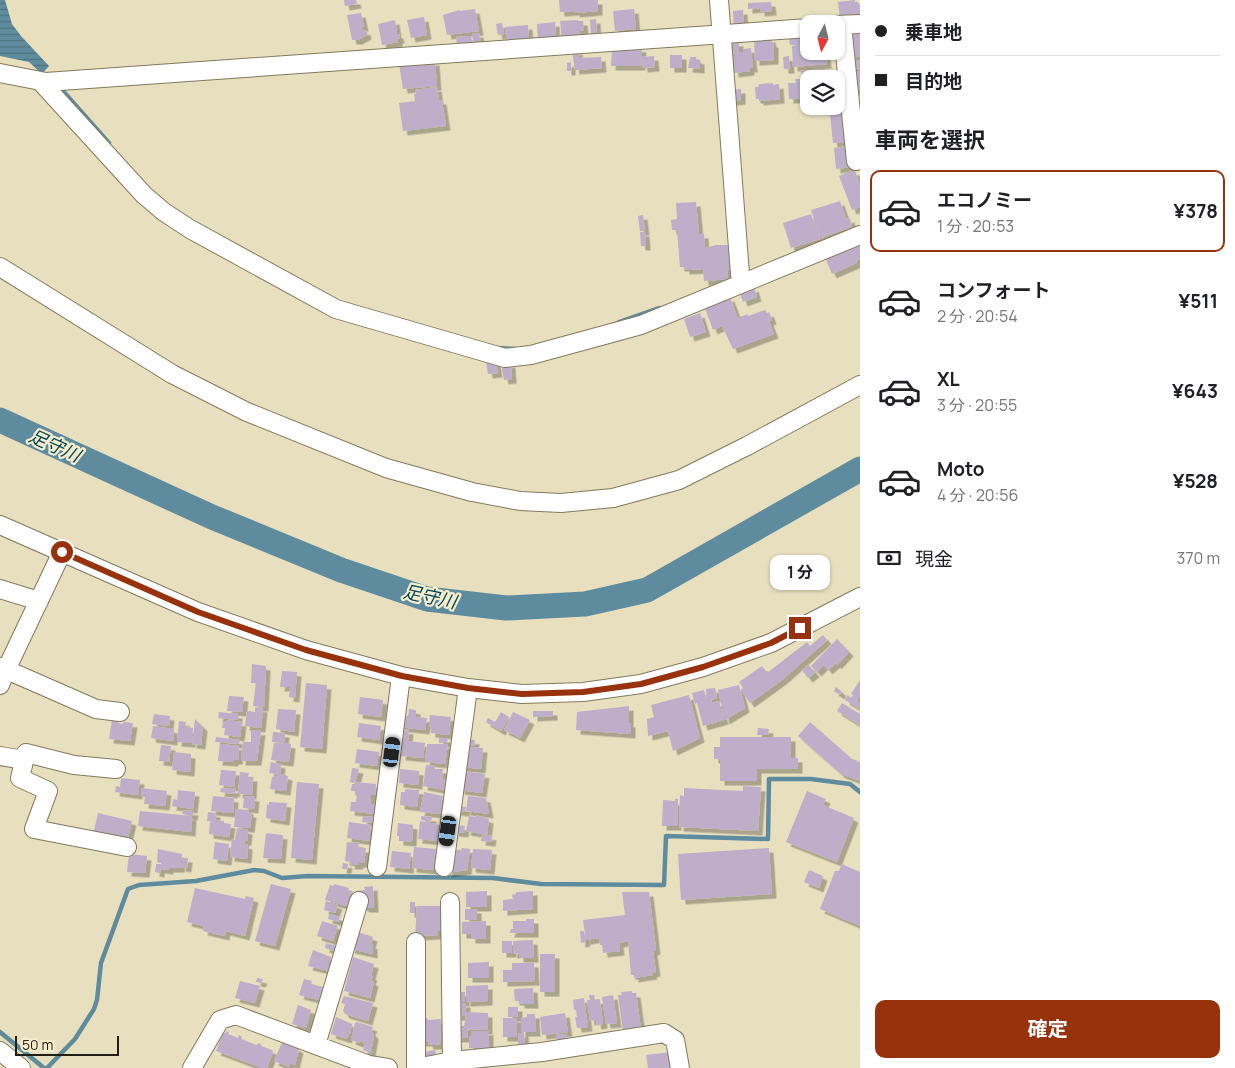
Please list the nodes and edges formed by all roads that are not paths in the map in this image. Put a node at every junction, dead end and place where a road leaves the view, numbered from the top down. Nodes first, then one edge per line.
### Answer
1 (719, 0) edge
2 (860, 24) edge
3 (845, 25) edge
4 (800, 29) edge
5 (722, 34) junction
6 (843, 60) edge
7 (0, 73) edge
8 (40, 82) junction
9 (856, 161) dead end
10 (860, 235) edge
11 (0, 267) edge
12 (741, 279) junction
13 (860, 385) edge
14 (0, 525) edge
15 (62, 552) junction
16 (0, 589) edge
17 (860, 598) edge
18 (39, 601) junction
19 (2, 674) edge
20 (402, 676) junction
21 (468, 688) junction
22 (120, 712) dead end
23 (0, 756) edge
24 (24, 760) junction
25 (116, 769) dead end
26 (127, 848) dead end
27 (377, 867) dead end
28 (444, 867) dead end
29 (359, 901) dead end
30 (450, 902) dead end
31 (416, 942) dead end
32 (316, 1045) junction
33 (0, 1051) edge
34 (452, 1061) junction
35 (21, 1068) edge
36 (192, 1068) edge
37 (388, 1068) edge
38 (415, 1068) edge
39 (680, 1068) edge

1 - 5 street
2 - 3 street
4 - 5 street
5 - 8 street
5 - 12 street
6 - 9 street
7 - 8 street
8 - 12 street
10 - 12 street
11 - 13 street
14 - 15 street
15 - 18 street
15 - 20 street
16 - 18 street
17 - 21 street
18 - 19 street
19 - 22 street
20 - 21 street
20 - 27 street
21 - 28 street
23 - 24 street
24 - 25 street
24 - 26 street
29 - 32 street
30 - 34 street
31 - 38 street
32 - 36 street
32 - 37 street
33 - 35 street
34 - 38 street
34 - 39 street

